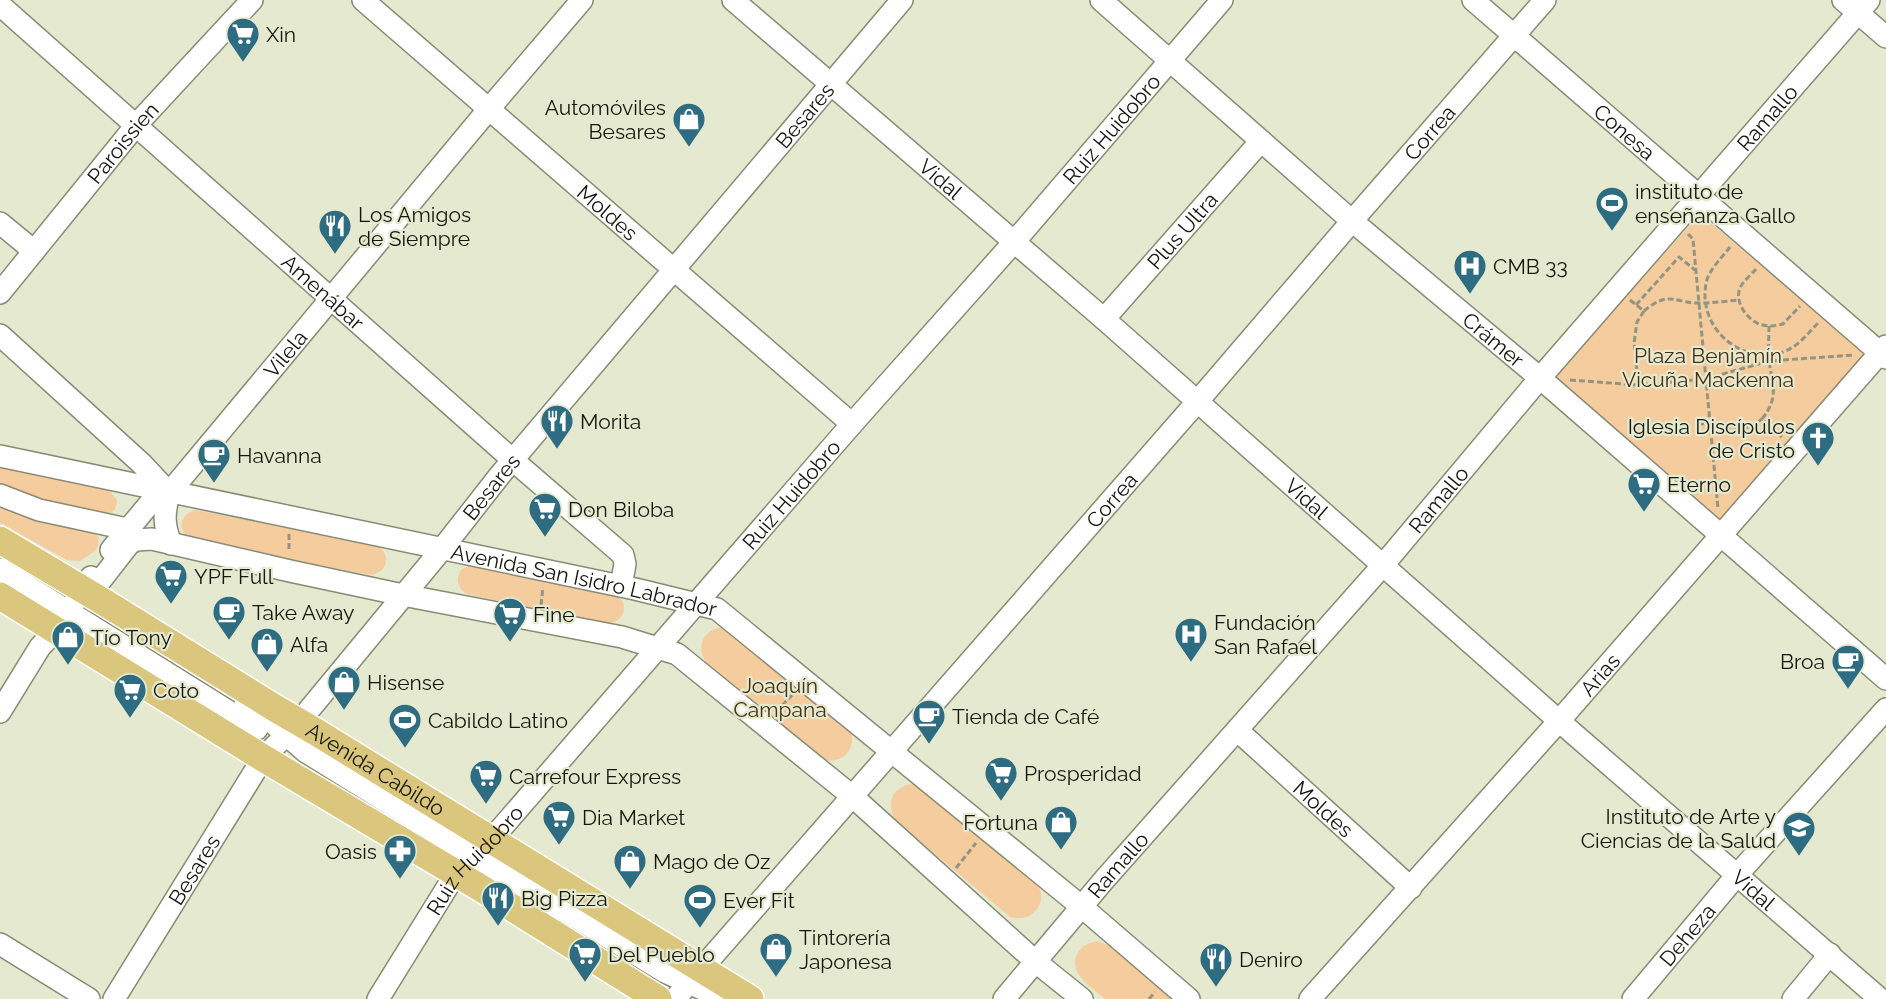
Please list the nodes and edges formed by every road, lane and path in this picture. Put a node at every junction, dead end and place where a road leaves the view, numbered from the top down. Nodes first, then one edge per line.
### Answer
1 (252, 0) edge
2 (363, 0) edge
3 (582, 0) edge
4 (733, 0) edge
5 (902, 0) edge
6 (1101, 0) edge
7 (1222, 0) edge
8 (1473, 0) edge
9 (1545, 0) edge
10 (1857, 4) edge
11 (0, 5) edge
12 (1515, 35) junction
13 (1886, 37) edge
14 (1170, 60) junction
15 (830, 84) junction
16 (488, 110) junction
17 (137, 124) junction
18 (1261, 141) junction
19 (1699, 195) junction
20 (1352, 220) junction
21 (1675, 222) junction
22 (0, 223) edge
23 (1742, 232) junction
24 (1014, 242) junction
25 (34, 252) junction
26 (1767, 254) junction
27 (674, 270) junction
28 (1696, 272) junction
29 (1617, 289) junction
30 (0, 293) edge
31 (1811, 293) junction
32 (331, 298) junction
33 (1739, 300) junction
34 (1699, 303) junction
35 (1706, 303) junction
36 (1636, 305) junction
37 (1830, 310) junction
38 (1644, 311) junction
39 (1104, 319) junction
40 (1769, 326) junction
41 (0, 335) edge
42 (1884, 353) edge
43 (1769, 355) junction
44 (1769, 361) junction
45 (1540, 378) junction
46 (1705, 379) junction
47 (1637, 385) junction
48 (1639, 390) dead end
49 (1197, 402) junction
50 (1762, 419) junction
51 (1710, 423) junction
52 (852, 424) junction
53 (1698, 424) dead end
54 (1795, 449) junction
55 (0, 456) edge
56 (514, 460) junction
57 (169, 493) junction
58 (0, 495) edge
59 (289, 517) junction
60 (127, 529) junction
61 (1714, 529) junction
62 (0, 540) edge
63 (171, 544) junction
64 (442, 549) junction
65 (0, 552) edge
66 (1384, 564) junction
67 (0, 569) edge
68 (290, 571) junction
69 (546, 571) junction
70 (621, 586) junction
71 (403, 595) junction
72 (0, 596) edge
73 (697, 603) junction
74 (75, 605) junction
75 (539, 620) junction
76 (660, 647) junction
77 (1886, 679) edge
78 (805, 680) junction
79 (1886, 709) edge
80 (0, 712) edge
81 (1559, 721) junction
82 (766, 724) junction
83 (1237, 730) junction
84 (281, 740) junction
85 (893, 752) junction
86 (852, 796) junction
87 (987, 830) junction
88 (472, 859) junction
89 (1737, 875) junction
90 (946, 881) junction
91 (1412, 888) junction
92 (1082, 907) junction
93 (0, 944) edge
94 (1830, 954) junction
95 (1036, 962) junction
96 (683, 990) edge
97 (89, 999) edge
98 (114, 999) edge
99 (378, 999) edge
100 (724, 999) edge
101 (750, 999) edge
102 (1004, 999) edge
103 (1082, 999) edge
104 (1189, 999) edge
105 (1310, 999) edge
106 (1633, 999) edge
107 (1793, 999) edge
108 (1880, 999) edge

1 - 17 street, Paroissien
2 - 16 street, Moldes
3 - 16 street, Vilela
4 - 15 street, Vidal
5 - 15 street, Besares
6 - 14 street, Crámer
7 - 14 street, Ruiz Huidobro
8 - 12 street, Conesa
9 - 12 street, Correa
10 - 13 street
10 - 19 street, Ramallo
11 - 17 street, Amenábar
12 - 19 street, Conesa
12 - 20 street, Correa
14 - 18 street, Crámer
14 - 24 street, Ruiz Huidobro
15 - 24 street, Vidal
15 - 27 street, Besares
16 - 27 street, Moldes
16 - 32 street, Vilela
17 - 25 street, Paroissien
17 - 32 street, Amenábar
18 - 20 street, Crámer
18 - 39 street, Plus Ultra
19 - 21 street, Ramallo
19 - 23 street, Conesa
20 - 45 street, Crámer
20 - 49 street, Correa
21 - 28 path
21 - 29 street, Ramallo
22 - 25 street
23 - 26 street, Conesa
23 - 35 path
24 - 39 street, Vidal
24 - 52 street, Ruiz Huidobro
25 - 30 street, Paroissien
26 - 31 street, Conesa
26 - 33 path
27 - 52 street, Moldes
27 - 56 street, Besares
28 - 34 path
28 - 36 path
29 - 36 path
29 - 45 street, Ramallo
31 - 37 street, Conesa
31 - 40 path
32 - 56 street, Amenábar
32 - 57 street, Vilela
33 - 35 path
33 - 40 path
34 - 35 path
34 - 38 path
34 - 46 path
35 - 43 path
36 - 38 path
37 - 42 street, Conesa
37 - 43 path
38 - 47 path
39 - 49 street, Vidal
40 - 43 path
41 - 57 street
42 - 44 path
42 - 54 street, Arias
43 - 44 path
44 - 46 path
44 - 50 path
45 - 47 path
45 - 61 street, Crámer
45 - 66 street, Ramallo
46 - 47 path
46 - 51 path
47 - 48 path
49 - 66 street, Vidal
49 - 85 street, Correa
50 - 51 path
50 - 54 path
51 - 53 path
51 - 61 path
52 - 73 street, Ruiz Huidobro
54 - 61 street, Arias
55 - 57 street, Avenida San Isidro Labrador
56 - 64 street, Besares
56 - 70 street, Amenábar
57 - 59 street, Avenida San Isidro Labrador
57 - 60 street, Vilela
57 - 63 street
58 - 60 street
59 - 64 street, Avenida San Isidro Labrador
59 - 68 path
60 - 74 street, Vilela
61 - 77 street, Crámer
61 - 81 street, Arias
62 - 74 main road, Avenida Cabildo
63 - 68 street
63 - 74 street, Vilela
64 - 69 street, Avenida San Isidro Labrador
64 - 71 street, Besares
65 - 74 street
66 - 81 street, Vidal
66 - 83 street, Ramallo
67 - 74 street
68 - 71 street
69 - 70 street, Avenida San Isidro Labrador
69 - 75 path
70 - 73 street, Avenida San Isidro Labrador
71 - 75 street
71 - 84 street, Besares
72 - 74 main road, Avenida Cabildo
73 - 76 street, Ruiz Huidobro
73 - 78 street, Avenida San Isidro Labrador
74 - 80 street, Vilela
74 - 84 main road, Avenida Cabildo
74 - 84 main road, Avenida Cabildo
75 - 76 street
76 - 82 street
76 - 88 street, Ruiz Huidobro
78 - 82 path
78 - 85 street, Avenida San Isidro Labrador
79 - 89 street, Deheza
81 - 89 street, Vidal
81 - 91 street, Arias
82 - 86 street
83 - 91 street, Moldes
83 - 92 street, Ramallo
84 - 88 main road, Avenida Cabildo
84 - 88 main road, Avenida Cabildo
84 - 98 street, Besares
85 - 86 street, Correa
85 - 87 street, Avenida San Isidro Labrador
86 - 90 street
86 - 96 street, Correa
87 - 90 path
87 - 92 street, Avenida San Isidro Labrador
88 - 96 main road, Avenida Cabildo
88 - 96 main road, Avenida Cabildo
88 - 99 street, Ruiz Huidobro
89 - 94 street, Vidal
89 - 106 street, Deheza
90 - 95 street
91 - 105 street, Arias
92 - 95 street, Ramallo
92 - 104 street, Avenida San Isidro Labrador
93 - 97 street
94 - 107 street
94 - 108 street, Vidal
95 - 102 street, Ramallo
95 - 103 street
96 - 100 street
96 - 101 main road, Avenida Cabildo

